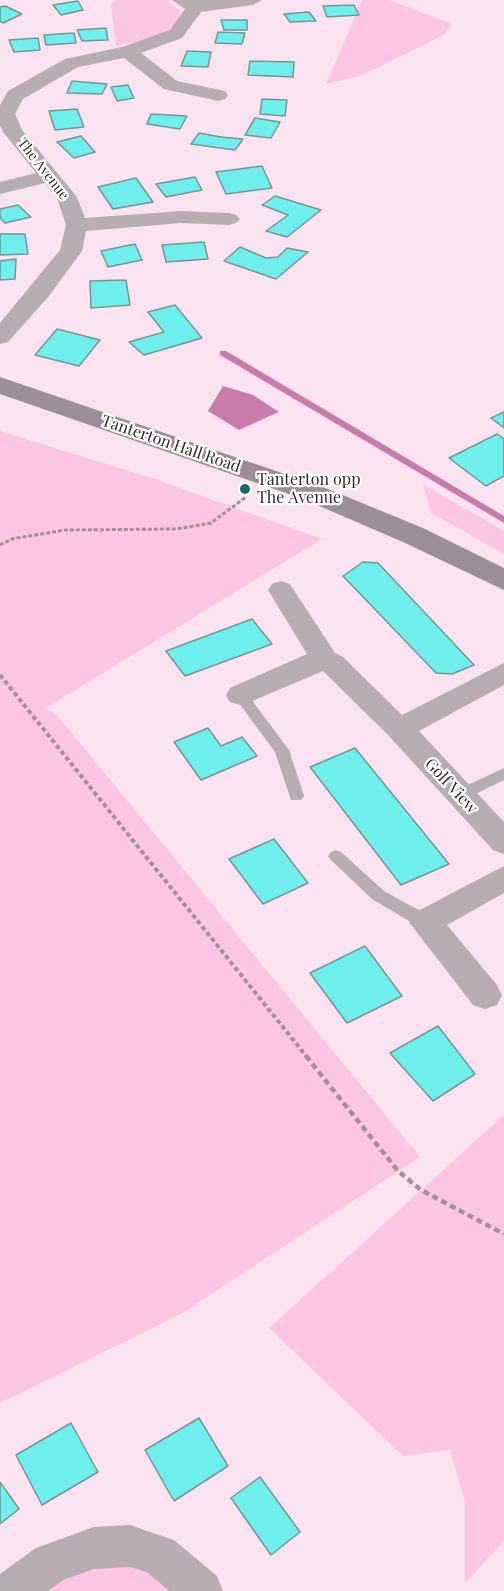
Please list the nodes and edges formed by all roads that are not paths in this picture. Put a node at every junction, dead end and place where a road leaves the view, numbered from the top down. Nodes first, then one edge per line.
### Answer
1 (253, 0) edge
2 (188, 3) edge
3 (127, 52) junction
4 (218, 94) dead end
5 (8, 95) edge
6 (48, 176) junction
7 (0, 188) edge
8 (230, 219) dead end
9 (77, 225) junction
10 (0, 337) edge
11 (0, 385) edge
12 (504, 580) edge
13 (281, 590) dead end
14 (325, 660) junction
15 (504, 673) edge
16 (240, 694) joint
17 (399, 729) junction
18 (504, 774) edge
19 (460, 795) junction
20 (296, 796) dead end
21 (504, 842) edge
22 (336, 856) dead end
23 (504, 878) edge
24 (425, 922) junction
25 (485, 995) dead end
26 (12, 1591) edge
27 (202, 1591) edge

1 - 2 street, The Avenue
2 - 3 street, The Avenue
3 - 4 street
3 - 5 street, The Avenue
5 - 6 street, The Avenue
6 - 7 street
6 - 9 street, The Avenue
8 - 9 street
9 - 10 street
11 - 12 street, Tanterton Hall Road
13 - 14 street, Golf View
14 - 16 street
14 - 17 street, Golf View
15 - 17 street
16 - 20 lane
17 - 19 street, Golf View
18 - 19 lane
19 - 21 street, Golf View
22 - 24 lane
23 - 24 street
24 - 25 street
26 - 27 street

